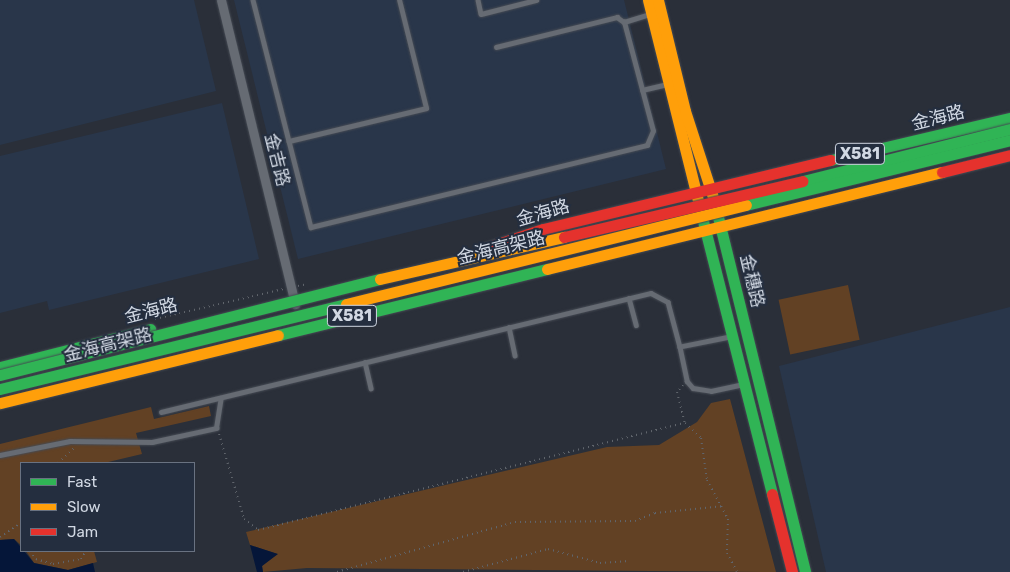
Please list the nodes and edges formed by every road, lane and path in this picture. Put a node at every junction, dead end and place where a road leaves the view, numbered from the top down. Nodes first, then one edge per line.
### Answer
1 (222, 0) edge
2 (253, 0) edge
3 (399, 0) edge
4 (478, 0) edge
5 (536, 0) edge
6 (648, 0) edge
7 (658, 0) edge
8 (651, 14) junction
9 (624, 22) junction
10 (496, 47) dead end
11 (673, 82) junction
12 (642, 90) junction
13 (1010, 118) edge
14 (1010, 128) edge
15 (1010, 140) edge
16 (289, 141) junction
17 (1010, 155) edge
18 (710, 188) junction
19 (696, 191) junction
20 (622, 217) dead end
21 (721, 226) junction
22 (705, 232) junction
23 (293, 295) junction
24 (629, 298) junction
25 (636, 324) dead end
26 (509, 327) junction
27 (302, 328) junction
28 (730, 337) junction
29 (680, 347) junction
30 (516, 355) dead end
31 (365, 362) junction
32 (0, 367) edge
33 (0, 375) edge
34 (687, 381) junction
35 (745, 383) junction
36 (371, 388) dead end
37 (0, 389) edge
38 (221, 398) junction
39 (0, 403) edge
40 (161, 412) dead end
41 (685, 423) junction
42 (216, 428) junction
43 (76, 447) dead end
44 (0, 455) edge
45 (59, 462) edge
46 (724, 506) junction
47 (20, 524) edge
48 (0, 537) edge
49 (31, 552) edge
50 (85, 552) edge
51 (629, 561) dead end
52 (338, 572) edge
53 (463, 572) edge
54 (738, 572) edge
55 (792, 572) edge
56 (804, 572) edge

1 - 23 street, 金吉路
2 - 16 lane
3 - 16 lane
4 - 5 lane
6 - 8 main road, 金穗路
7 - 11 main road, 金穗路
8 - 9 lane
8 - 11 main road, 金穗路
9 - 10 lane
9 - 12 lane
11 - 12 lane
11 - 18 main road, 金穗路
11 - 19 main road, 金穗路
12 - 16 lane
13 - 18 main road, 金海路 / X581
14 - 20 main road, bridge
14 - 33 main road, 金海高架路, bridge
15 - 37 main road, 金海高架路, bridge
17 - 21 main road, X581
18 - 19 main road, 金海路 / X581
18 - 21 main road, 金穗路
19 - 22 main road, 金穗路
19 - 23 main road, 金海路 / X581
21 - 22 main road, X581
21 - 56 main road, 金穗路
22 - 27 main road, X581
22 - 28 main road, 金穗路
23 - 27 street, 金吉路
23 - 32 main road, 金海路 / X581
24 - 25 lane
24 - 26 lane
24 - 29 lane
26 - 30 lane
26 - 31 lane
27 - 39 main road, X581
28 - 29 lane
28 - 35 main road, 金穗路
29 - 34 lane
31 - 36 lane
31 - 38 lane
34 - 35 lane
34 - 41 path
35 - 55 main road, 金穗路
38 - 40 lane
38 - 42 lane
41 - 42 path
41 - 46 path
42 - 44 lane
43 - 45 path
46 - 52 path
46 - 54 path
47 - 48 path
49 - 50 path
51 - 53 path

